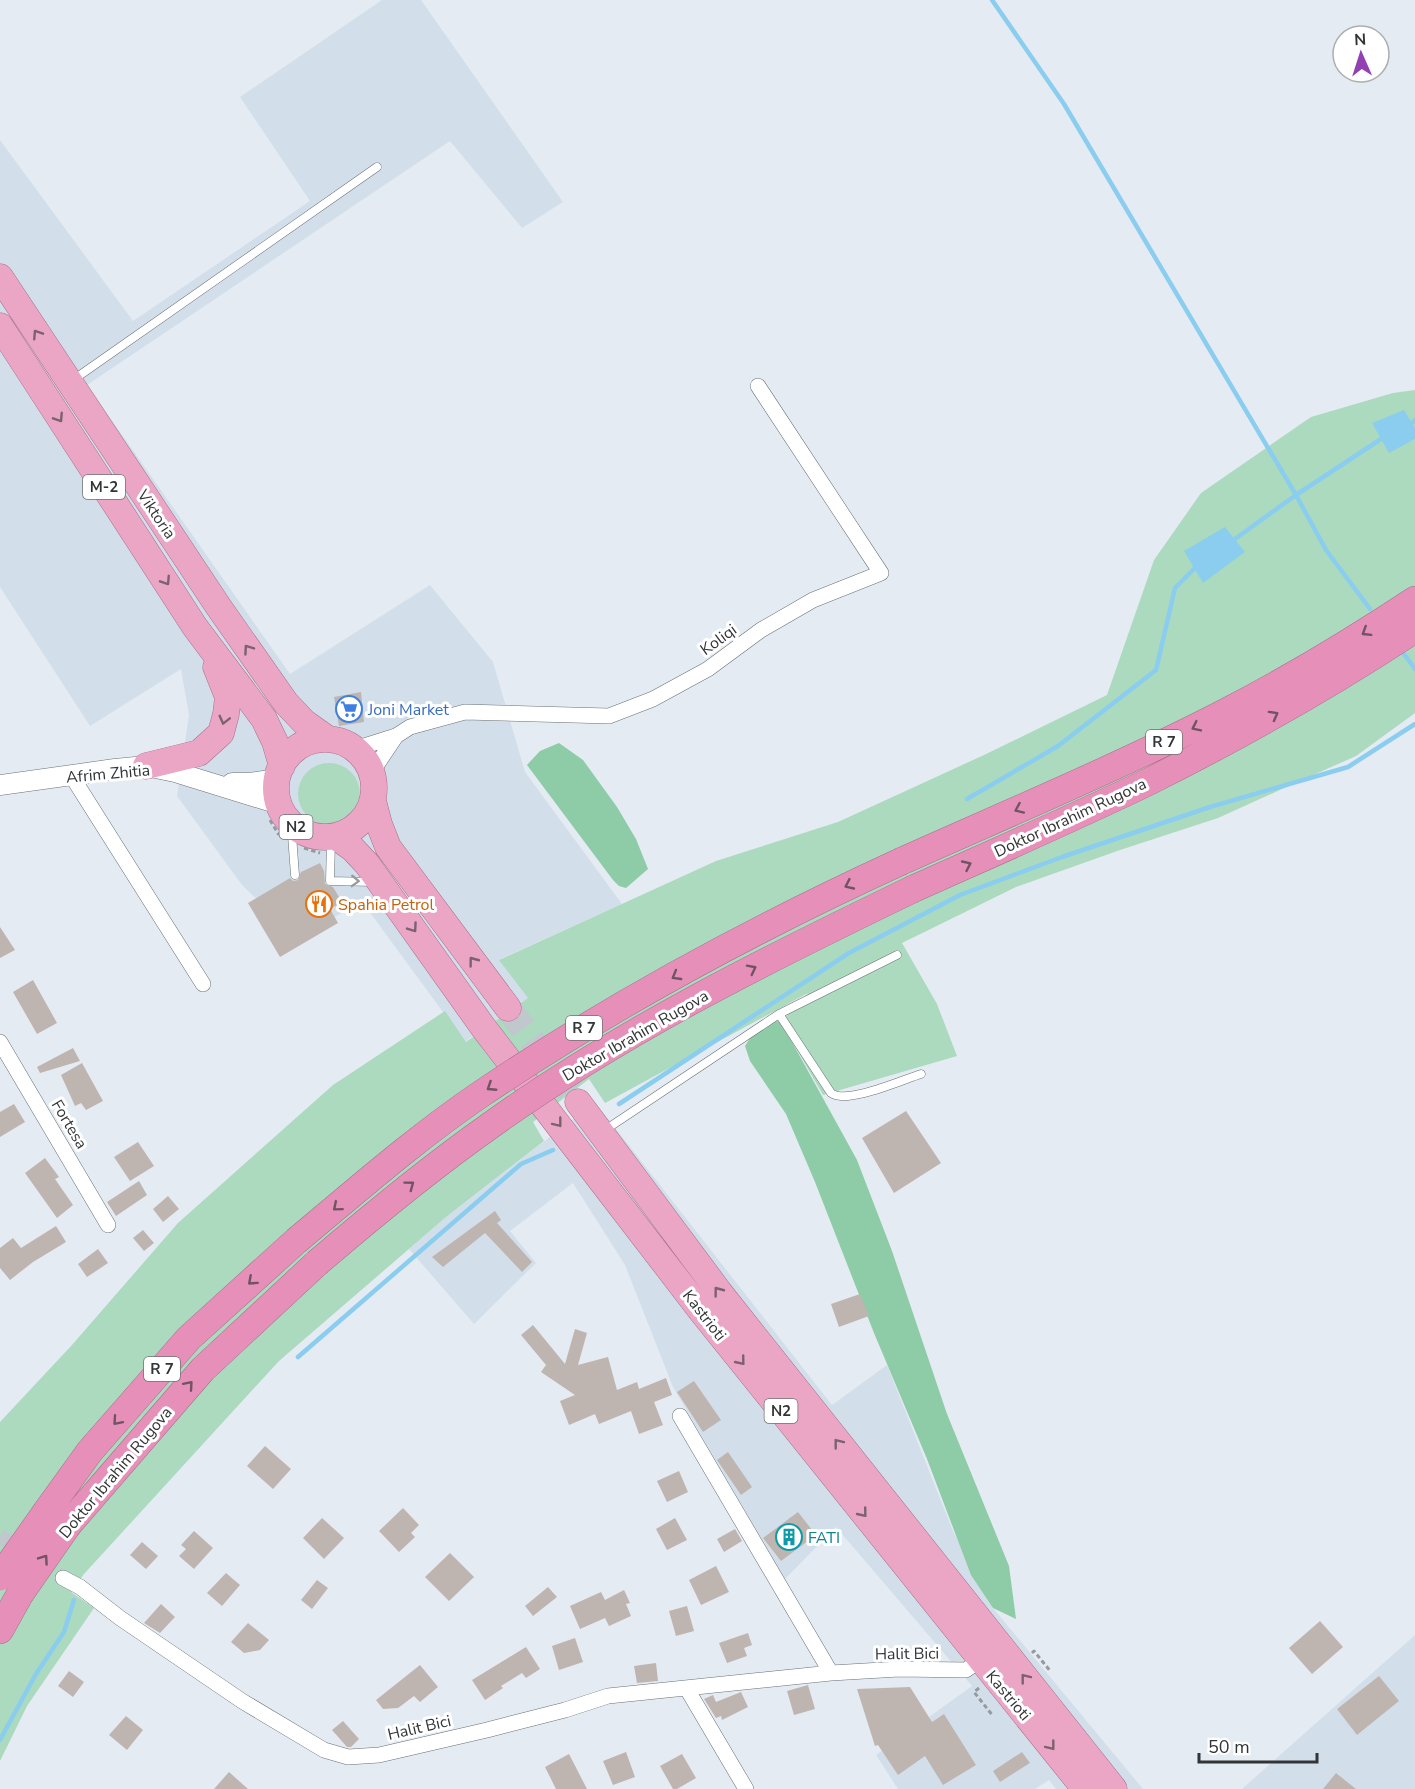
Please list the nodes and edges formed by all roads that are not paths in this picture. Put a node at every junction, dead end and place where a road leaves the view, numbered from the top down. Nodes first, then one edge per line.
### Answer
1 (377, 167) dead end
2 (0, 277) edge
3 (0, 326) edge
4 (69, 383) junction
5 (758, 386) dead end
6 (1415, 600) edge
7 (182, 605) joint
8 (195, 627) junction
9 (1415, 630) edge
10 (396, 736) junction
11 (328, 739) junction
12 (355, 749) junction
13 (146, 766) junction
14 (279, 772) junction
15 (372, 772) junction
16 (71, 775) junction
17 (214, 783) junction
18 (0, 785) edge
19 (373, 801) junction
20 (283, 822) junction
21 (333, 843) junction
22 (295, 875) dead end
23 (381, 883) junction
24 (897, 955) dead end
25 (203, 984) dead end
26 (508, 1008) tunnel mouth
27 (779, 1014) junction
28 (0, 1042) edge
29 (921, 1074) dead end
30 (578, 1102) tunnel mouth
31 (601, 1132) junction
32 (108, 1225) dead end
33 (680, 1416) dead end
34 (57, 1518) junction
35 (63, 1578) tunnel mouth
36 (10, 1585) edge
37 (0, 1630) edge
38 (973, 1665) junction
39 (831, 1673) junction
40 (687, 1689) junction
41 (746, 1789) edge
42 (1085, 1789) edge
43 (1114, 1789) edge

1 - 4 lane
4 -> 2 highway, Viktoria / M-2
3 -> 7 highway, Viktoria / M-2
11 -> 4 highway, Viktoria / M-2
5 - 10 street, Koliqi
6 -> 34 highway, Doktor Ibrahim Rugova / R 7, bridge
7 - 8 highway, Viktoria / N2
8 -> 13 highway
8 - 14 highway, Viktoria / N2
34 -> 9 highway, Doktor Ibrahim Rugova / R 7, bridge
10 - 12 street, Koliqi
10 - 15 street
11 - 12 highway
11 - 14 highway
12 - 15 highway
13 - 16 street, Afrim Zhitia
13 - 17 street, Afrim Zhitia
14 - 17 street, Afrim Zhitia
14 - 20 highway, N2
15 - 19 highway
16 - 18 street, Afrim Zhitia
16 - 25 street
17 - 20 street, Afrim Zhitia
19 - 21 highway, N2
26 -> 19 highway
20 - 21 highway, N2
20 - 22 lane
21 - 23 highway, Kastrioti / N2
21 -> 23 lane
23 -> 38 highway, Kastrioti / N2
24 - 27 lane
27 - 29 lane
27 - 31 lane
28 - 32 street, Fortesa
30 - 31 highway, Kastrioti / N2
43 -> 31 highway, Kastrioti / N2
33 - 39 street
34 - 36 highway, Doktor Ibrahim Rugova / R 7, bridge
35 - 40 street, Halit Bici
36 - 37 highway, Doktor Ibrahim Rugova / R 7
38 - 39 street, Halit Bici
38 -> 42 highway, Kastrioti / N2
39 - 40 street, Halit Bici
40 - 41 street

